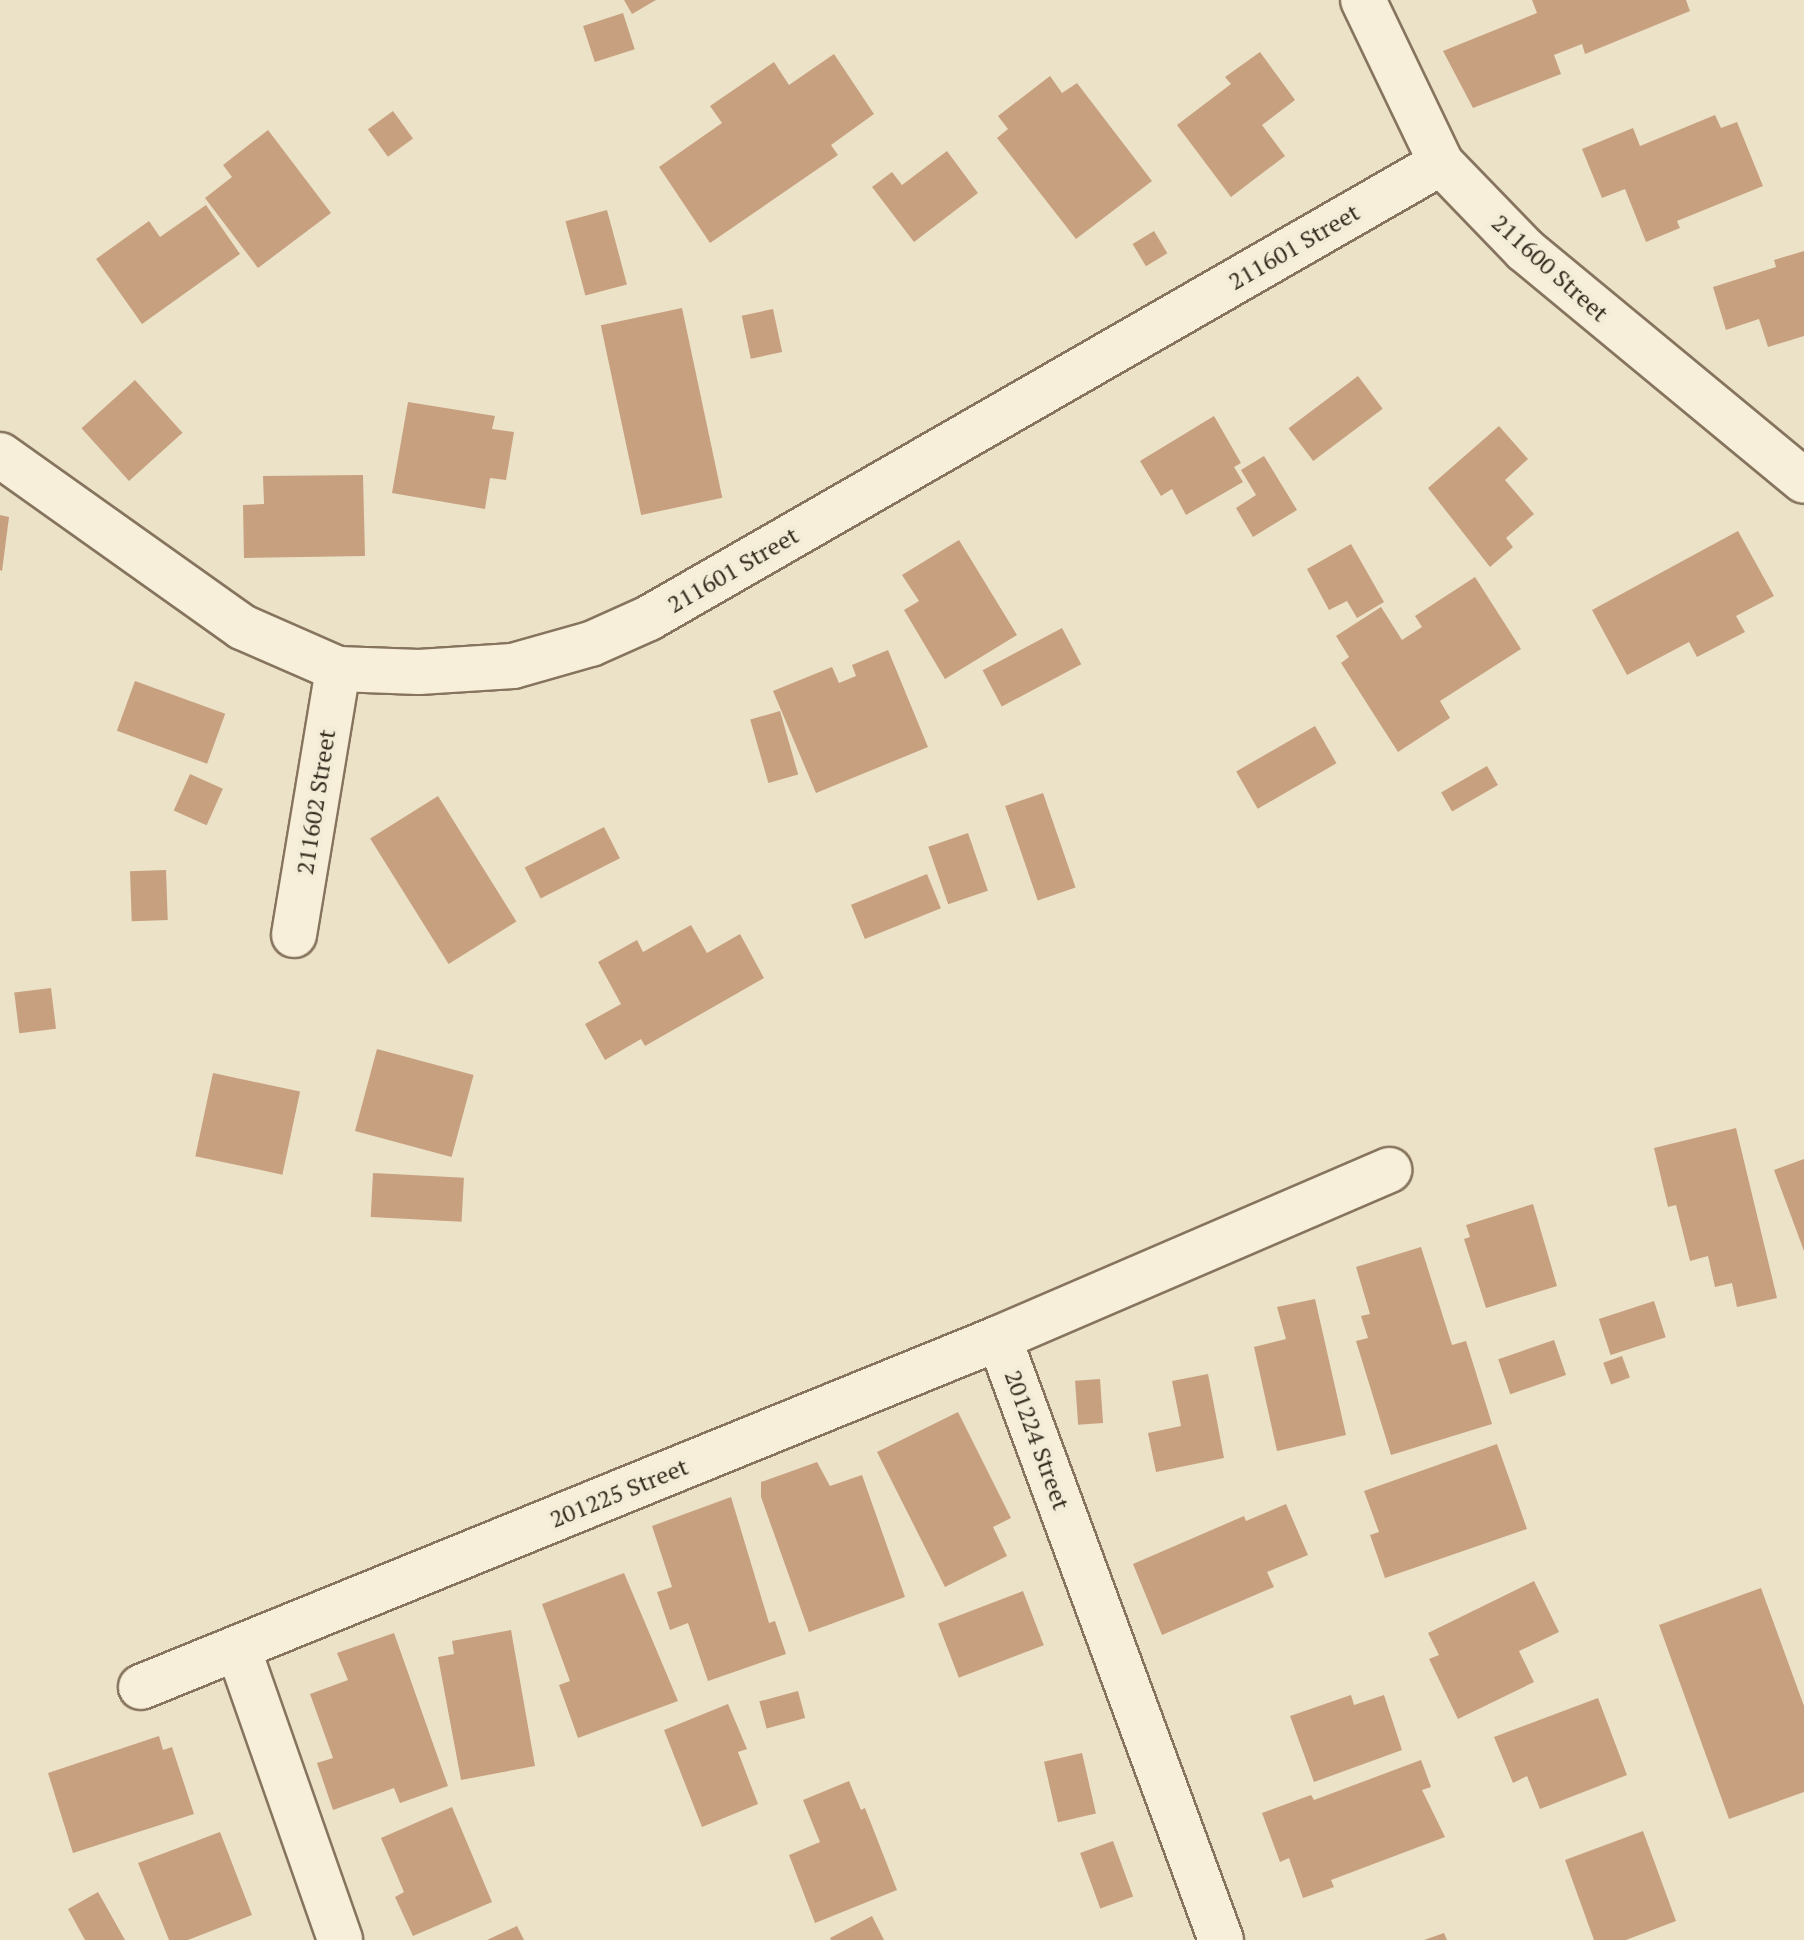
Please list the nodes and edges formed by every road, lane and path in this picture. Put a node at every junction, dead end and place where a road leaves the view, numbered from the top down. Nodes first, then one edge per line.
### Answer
1 (1363, 0) edge
2 (1441, 163) junction
3 (0, 455) edge
4 (1804, 481) edge
5 (338, 669) junction
6 (294, 935) dead end
7 (1389, 1170) dead end
8 (999, 1338) junction
9 (239, 1651) junction
10 (141, 1687) dead end
11 (340, 1940) edge
12 (1221, 1940) edge

1 - 2 street, 211600 Street
2 - 4 street, 211600 Street
2 - 5 street, 211601 Street
3 - 5 street, 211601 Street
5 - 6 street, 211602 Street
7 - 8 street, 201224 Street
8 - 9 street, 201225 Street
8 - 12 street, 201224 Street
9 - 10 street, 201225 Street
9 - 11 street

